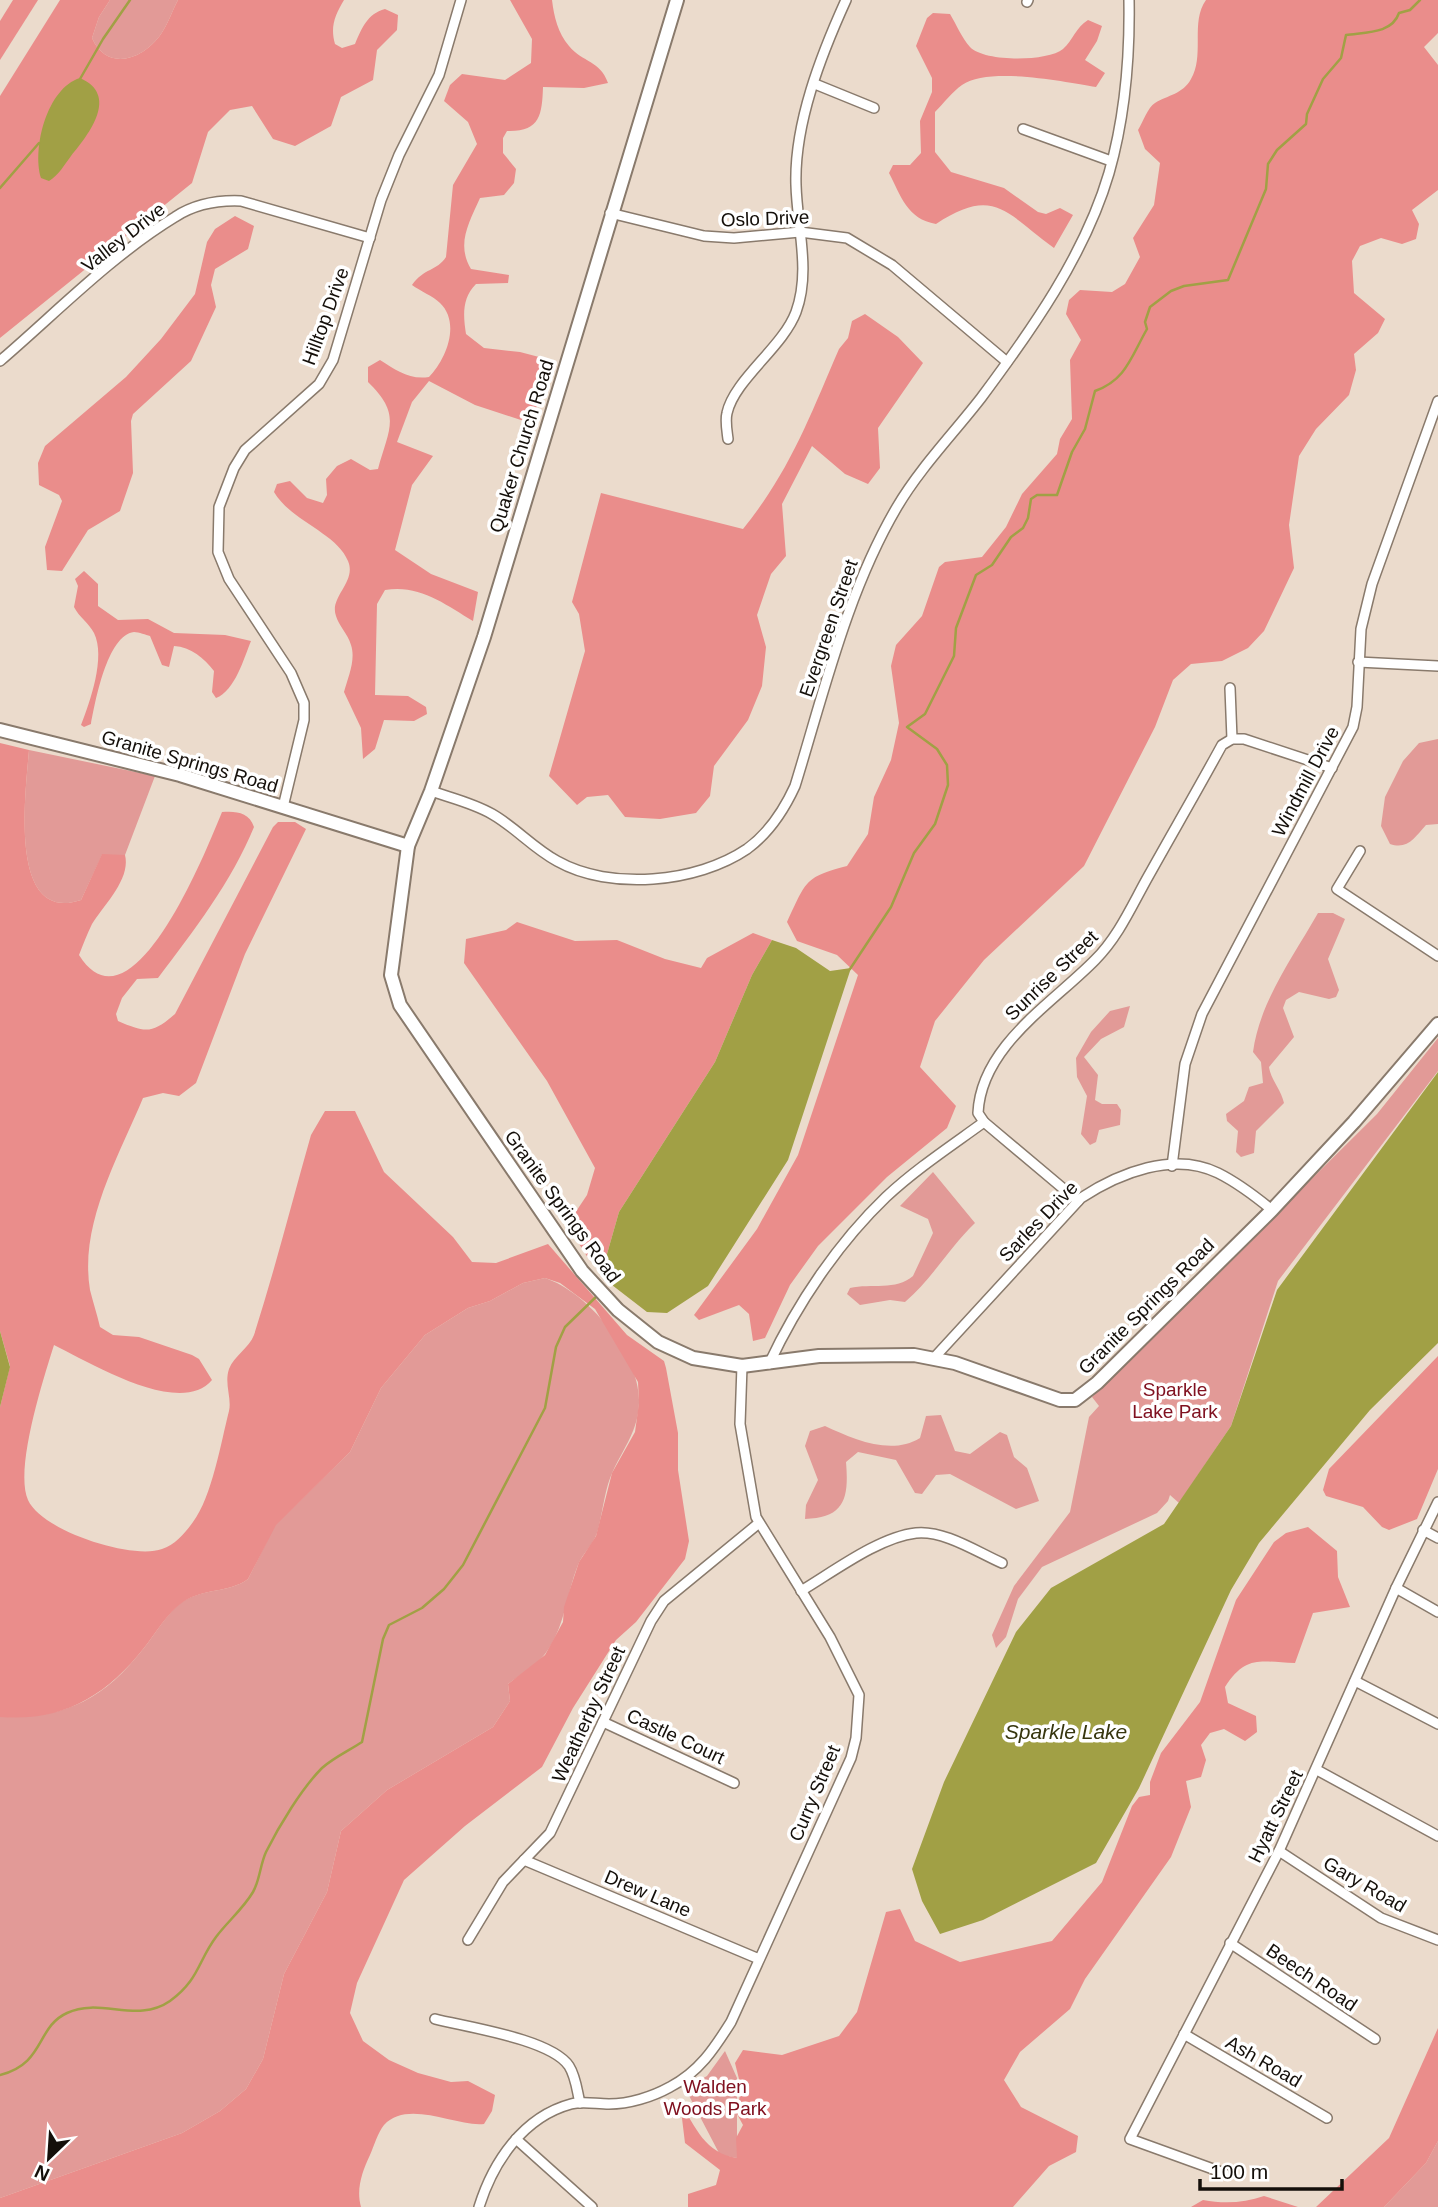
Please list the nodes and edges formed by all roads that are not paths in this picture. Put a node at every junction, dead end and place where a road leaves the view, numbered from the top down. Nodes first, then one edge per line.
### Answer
1 (461, 0) edge
2 (677, 0) edge
3 (846, 0) edge
4 (1129, 0) edge
5 (815, 84) junction
6 (874, 108) dead end
7 (1023, 129) dead end
8 (1111, 161) junction
9 (610, 213) junction
10 (800, 232) junction
11 (370, 238) junction
12 (0, 361) edge
13 (1007, 362) junction
14 (1438, 401) edge
15 (728, 439) dead end
16 (1358, 662) junction
17 (1438, 666) edge
18 (1230, 688) dead end
19 (0, 730) edge
20 (1232, 739) junction
21 (1332, 768) junction
22 (431, 791) junction
23 (284, 807) junction
24 (408, 846) junction
25 (1360, 851) dead end
26 (402, 902) joint
27 (1438, 956) edge
28 (1438, 1024) edge
29 (984, 1122) junction
30 (1172, 1166) junction
31 (1078, 1201) junction
32 (1272, 1210) junction
33 (933, 1359) junction
34 (769, 1364) junction
35 (742, 1366) junction
36 (1438, 1502) edge
37 (759, 1522) junction
38 (1423, 1531) junction
39 (1438, 1538) edge
40 (1002, 1563) dead end
41 (1396, 1588) junction
42 (801, 1591) junction
43 (1438, 1612) edge
44 (1355, 1681) junction
45 (603, 1722) junction
46 (1438, 1724) edge
47 (1317, 1770) junction
48 (734, 1783) dead end
49 (1438, 1836) edge
50 (1279, 1851) junction
51 (524, 1860) junction
52 (468, 1940) dead end
53 (1438, 1940) edge
54 (1230, 1943) junction
55 (759, 1959) junction
56 (435, 2019) dead end
57 (1184, 2034) junction
58 (1375, 2039) dead end
59 (580, 2103) junction
60 (1327, 2118) dead end
61 (516, 2139) junction
62 (1224, 2173) dead end
63 (479, 2207) edge
64 (592, 2207) edge

1 - 11 street, Hilltop Drive
2 - 9 street, Quaker Church Road
3 - 5 street
4 - 8 street, Evergreen Street
5 - 6 street
5 - 10 street
7 - 8 street
8 - 13 street, Evergreen Street
9 - 10 street, Oslo Drive
9 - 22 street, Quaker Church Road
10 - 13 street, Oslo Drive
10 - 15 street
11 - 12 street, Valley Drive
11 - 23 street, Hilltop Drive
13 - 22 street, Evergreen Street
14 - 16 street, Windmill Drive
16 - 17 street
16 - 21 street, Windmill Drive
18 - 20 street
19 - 23 street, Granite Springs Road
20 - 21 street
20 - 29 street, Sunrise Street
21 - 30 street, Windmill Drive
22 - 24 street, Quaker Church Road
23 - 24 street, Granite Springs Road
24 - 26 street, Quaker Church Road
25 - 27 street
26 - 35 street, Granite Springs Road
28 - 32 street, Granite Springs Road
29 - 31 street
29 - 34 street
30 - 31 street, Sarles Drive
30 - 32 street, Sarles Drive
31 - 33 street, Sarles Drive
32 - 33 street, Granite Springs Road
33 - 34 street, Granite Springs Road
34 - 35 street, Granite Springs Road
35 - 37 street, Curry Street
36 - 38 street, Hyatt Street
37 - 42 street, Curry Street
37 - 45 street, Weatherby Street
38 - 39 street
38 - 41 street, Hyatt Street
40 - 42 street
41 - 43 street
41 - 44 street, Hyatt Street
42 - 55 street, Curry Street
44 - 46 street
44 - 47 street, Hyatt Street
45 - 48 street, Castle Court
45 - 51 street, Weatherby Street
47 - 49 street
47 - 50 street, Hyatt Street
50 - 53 street, Gary Road
50 - 54 street, Hyatt Street
51 - 52 street, Weatherby Street
51 - 55 street, Drew Lane
54 - 57 street, Hyatt Street
54 - 58 street, Beech Road
55 - 59 street, Curry Street
56 - 59 street
57 - 60 street, Ash Road
57 - 62 street, Hyatt Street
59 - 61 street
61 - 63 street
61 - 64 street

